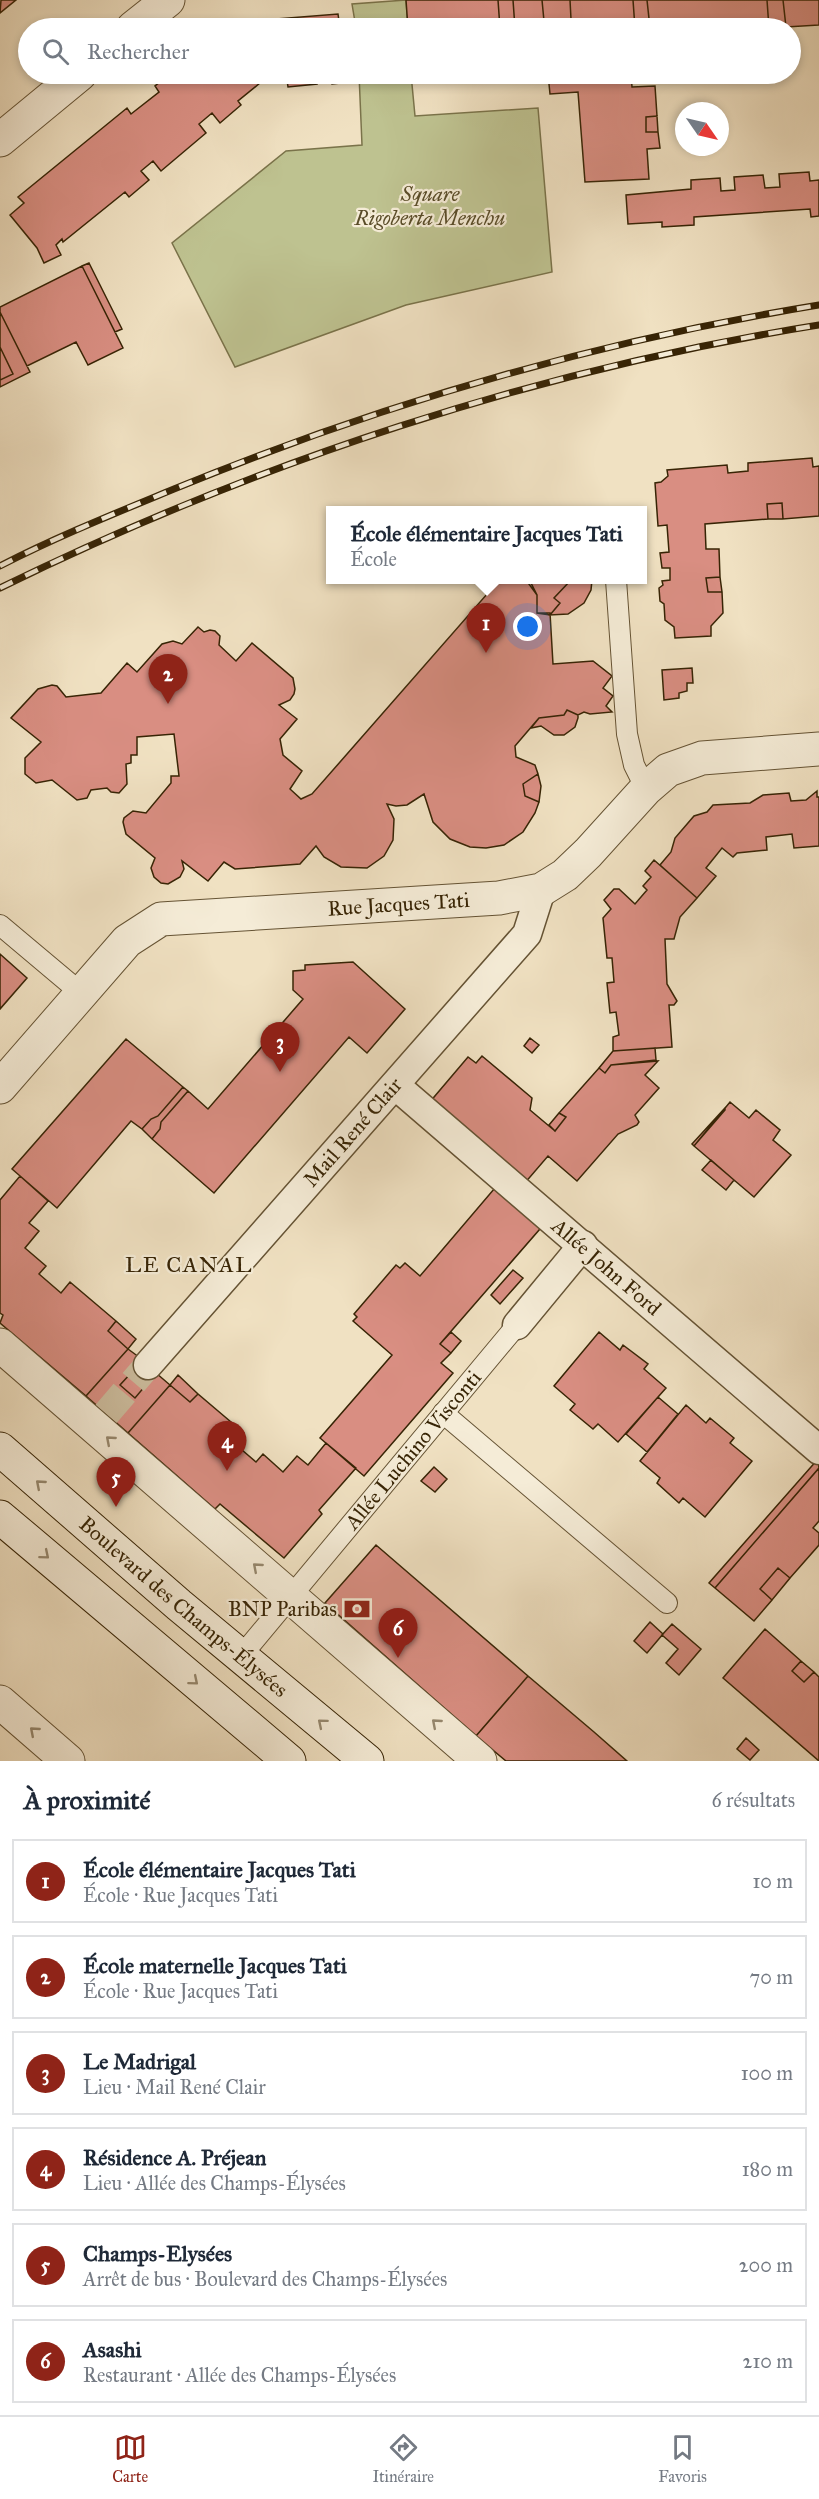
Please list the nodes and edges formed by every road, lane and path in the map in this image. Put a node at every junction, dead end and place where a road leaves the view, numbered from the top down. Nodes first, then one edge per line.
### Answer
1 (168, 0) edge
2 (146, 18) edge
3 (68, 84) edge
4 (0, 140) edge
5 (616, 584) edge
6 (819, 749) edge
7 (646, 789) junction
8 (542, 890) junction
9 (0, 925) edge
10 (81, 993) junction
11 (395, 1085) junction
12 (0, 1087) edge
13 (583, 1245) junction
14 (517, 1325) joint
15 (0, 1345) edge
16 (148, 1365) tunnel mouth
17 (443, 1413) junction
18 (0, 1449) edge
19 (819, 1450) edge
20 (0, 1517) edge
21 (290, 1596) junction
22 (667, 1603) dead end
23 (242, 1655) junction
24 (0, 1702) edge
25 (68, 1761) edge
26 (289, 1761) edge
27 (367, 1761) edge
28 (480, 1761) edge

1 - 2 street
3 - 4 street
5 - 7 lane
6 - 7 street, Rue Jacques Tati
7 - 8 street, Rue Jacques Tati
8 - 10 street, Rue Jacques Tati
8 - 11 street, Mail René Clair
9 - 10 lane
10 - 12 street, Rue Jacques Tati
11 - 13 street, Allée John Ford
11 - 16 street, Mail René Clair
13 - 14 street, Allée Luchino Visconti
13 - 19 street, Allée John Ford
14 - 17 lane, Allée Luchino Visconti
21 -> 15 street
17 - 21 lane, Allée Luchino Visconti
17 - 22 lane
23 -> 18 street, Boulevard des Champs-Élysées
20 -> 26 street
21 - 23 lane, Allée Luchino Visconti
28 -> 21 street
27 -> 23 street, Boulevard des Champs-Élysées
25 -> 24 street

